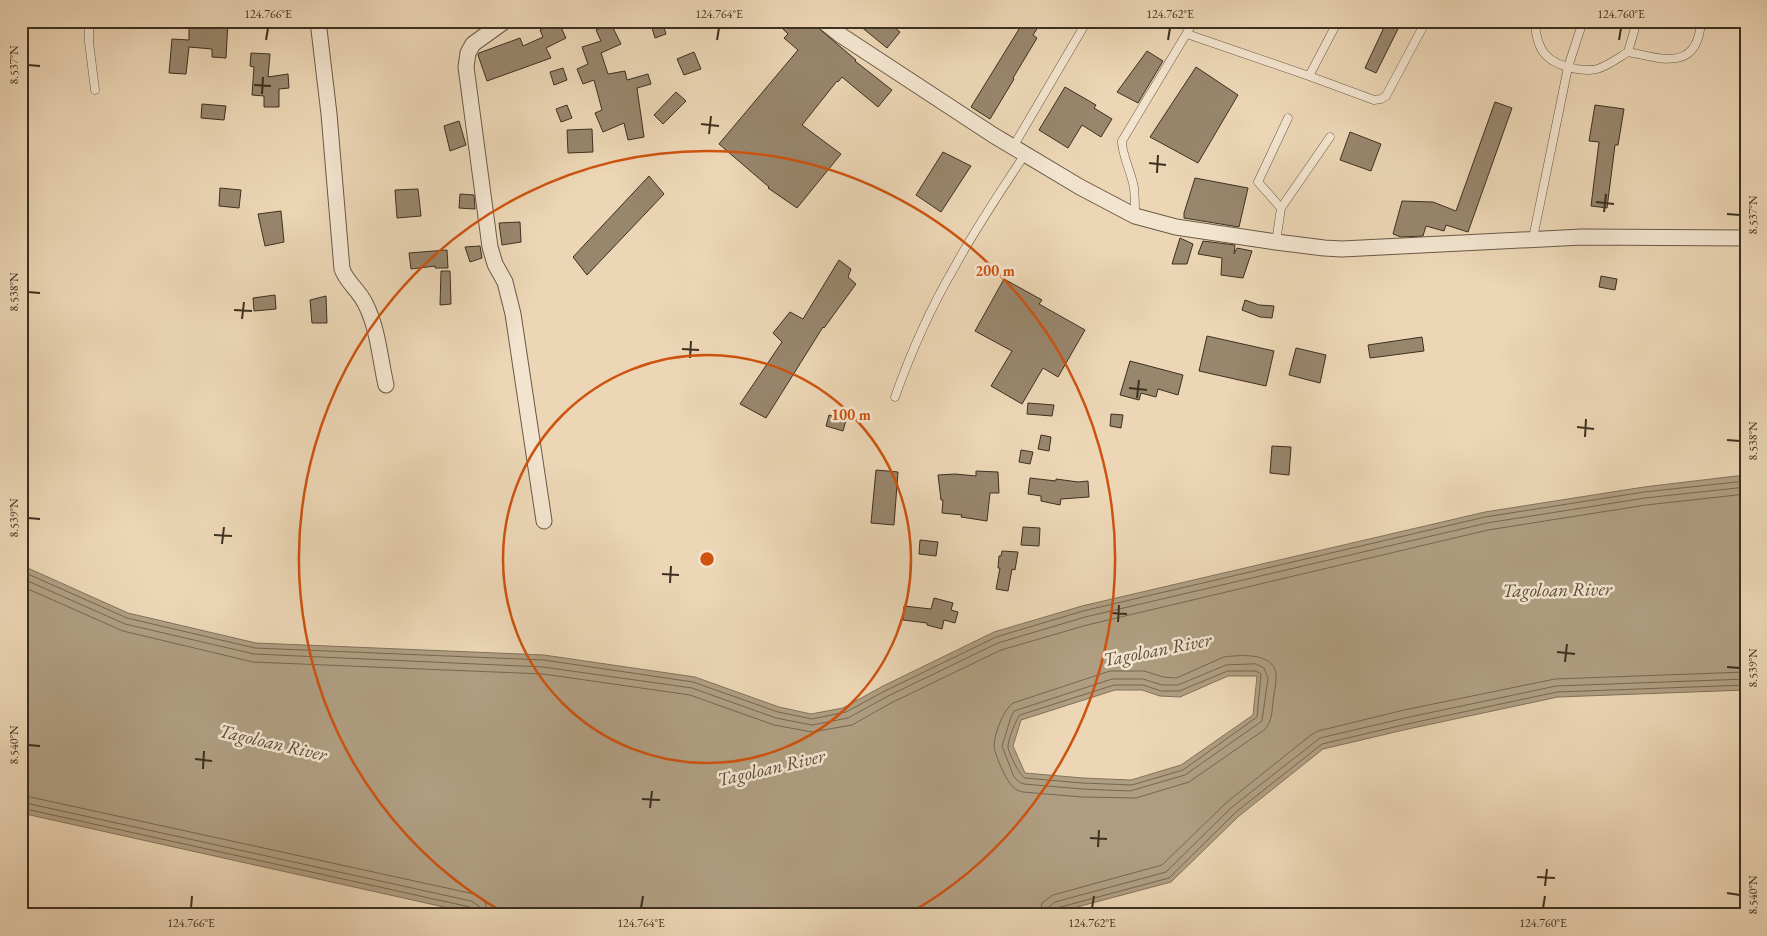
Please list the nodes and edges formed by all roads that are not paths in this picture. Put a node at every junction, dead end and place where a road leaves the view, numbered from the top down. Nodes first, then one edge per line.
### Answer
1 (89, 21) edge
2 (318, 21) edge
3 (505, 21) edge
4 (823, 21) edge
5 (941, 21) edge
6 (954, 21) edge
7 (1087, 21) edge
8 (1194, 21) edge
9 (1338, 21) edge
10 (1426, 21) edge
11 (1535, 21) edge
12 (1583, 21) edge
13 (1637, 21) edge
14 (1701, 21) edge
15 (1187, 34) junction
16 (1628, 52) junction
17 (1568, 67) junction
18 (1309, 76) junction
19 (95, 90) dead end
20 (1288, 118) dead end
21 (1330, 137) dead end
22 (1019, 150) junction
23 (1281, 208) junction
24 (1135, 216) junction
25 (1533, 238) junction
26 (1746, 238) edge
27 (1276, 242) junction
28 (386, 385) dead end
29 (895, 397) dead end
30 (544, 521) dead end

1 - 19 lane
2 - 28 street
3 - 30 street
4 - 22 street
5 - 6 lane
7 - 22 lane
8 - 15 lane
9 - 18 lane
10 - 18 lane
11 - 17 lane
12 - 17 lane
13 - 16 lane
14 - 16 lane
15 - 18 lane
15 - 24 lane
16 - 17 lane
17 - 25 lane
20 - 23 lane
21 - 23 lane
22 - 24 street
22 - 29 lane
23 - 27 lane
24 - 27 street
25 - 26 street
25 - 27 street

